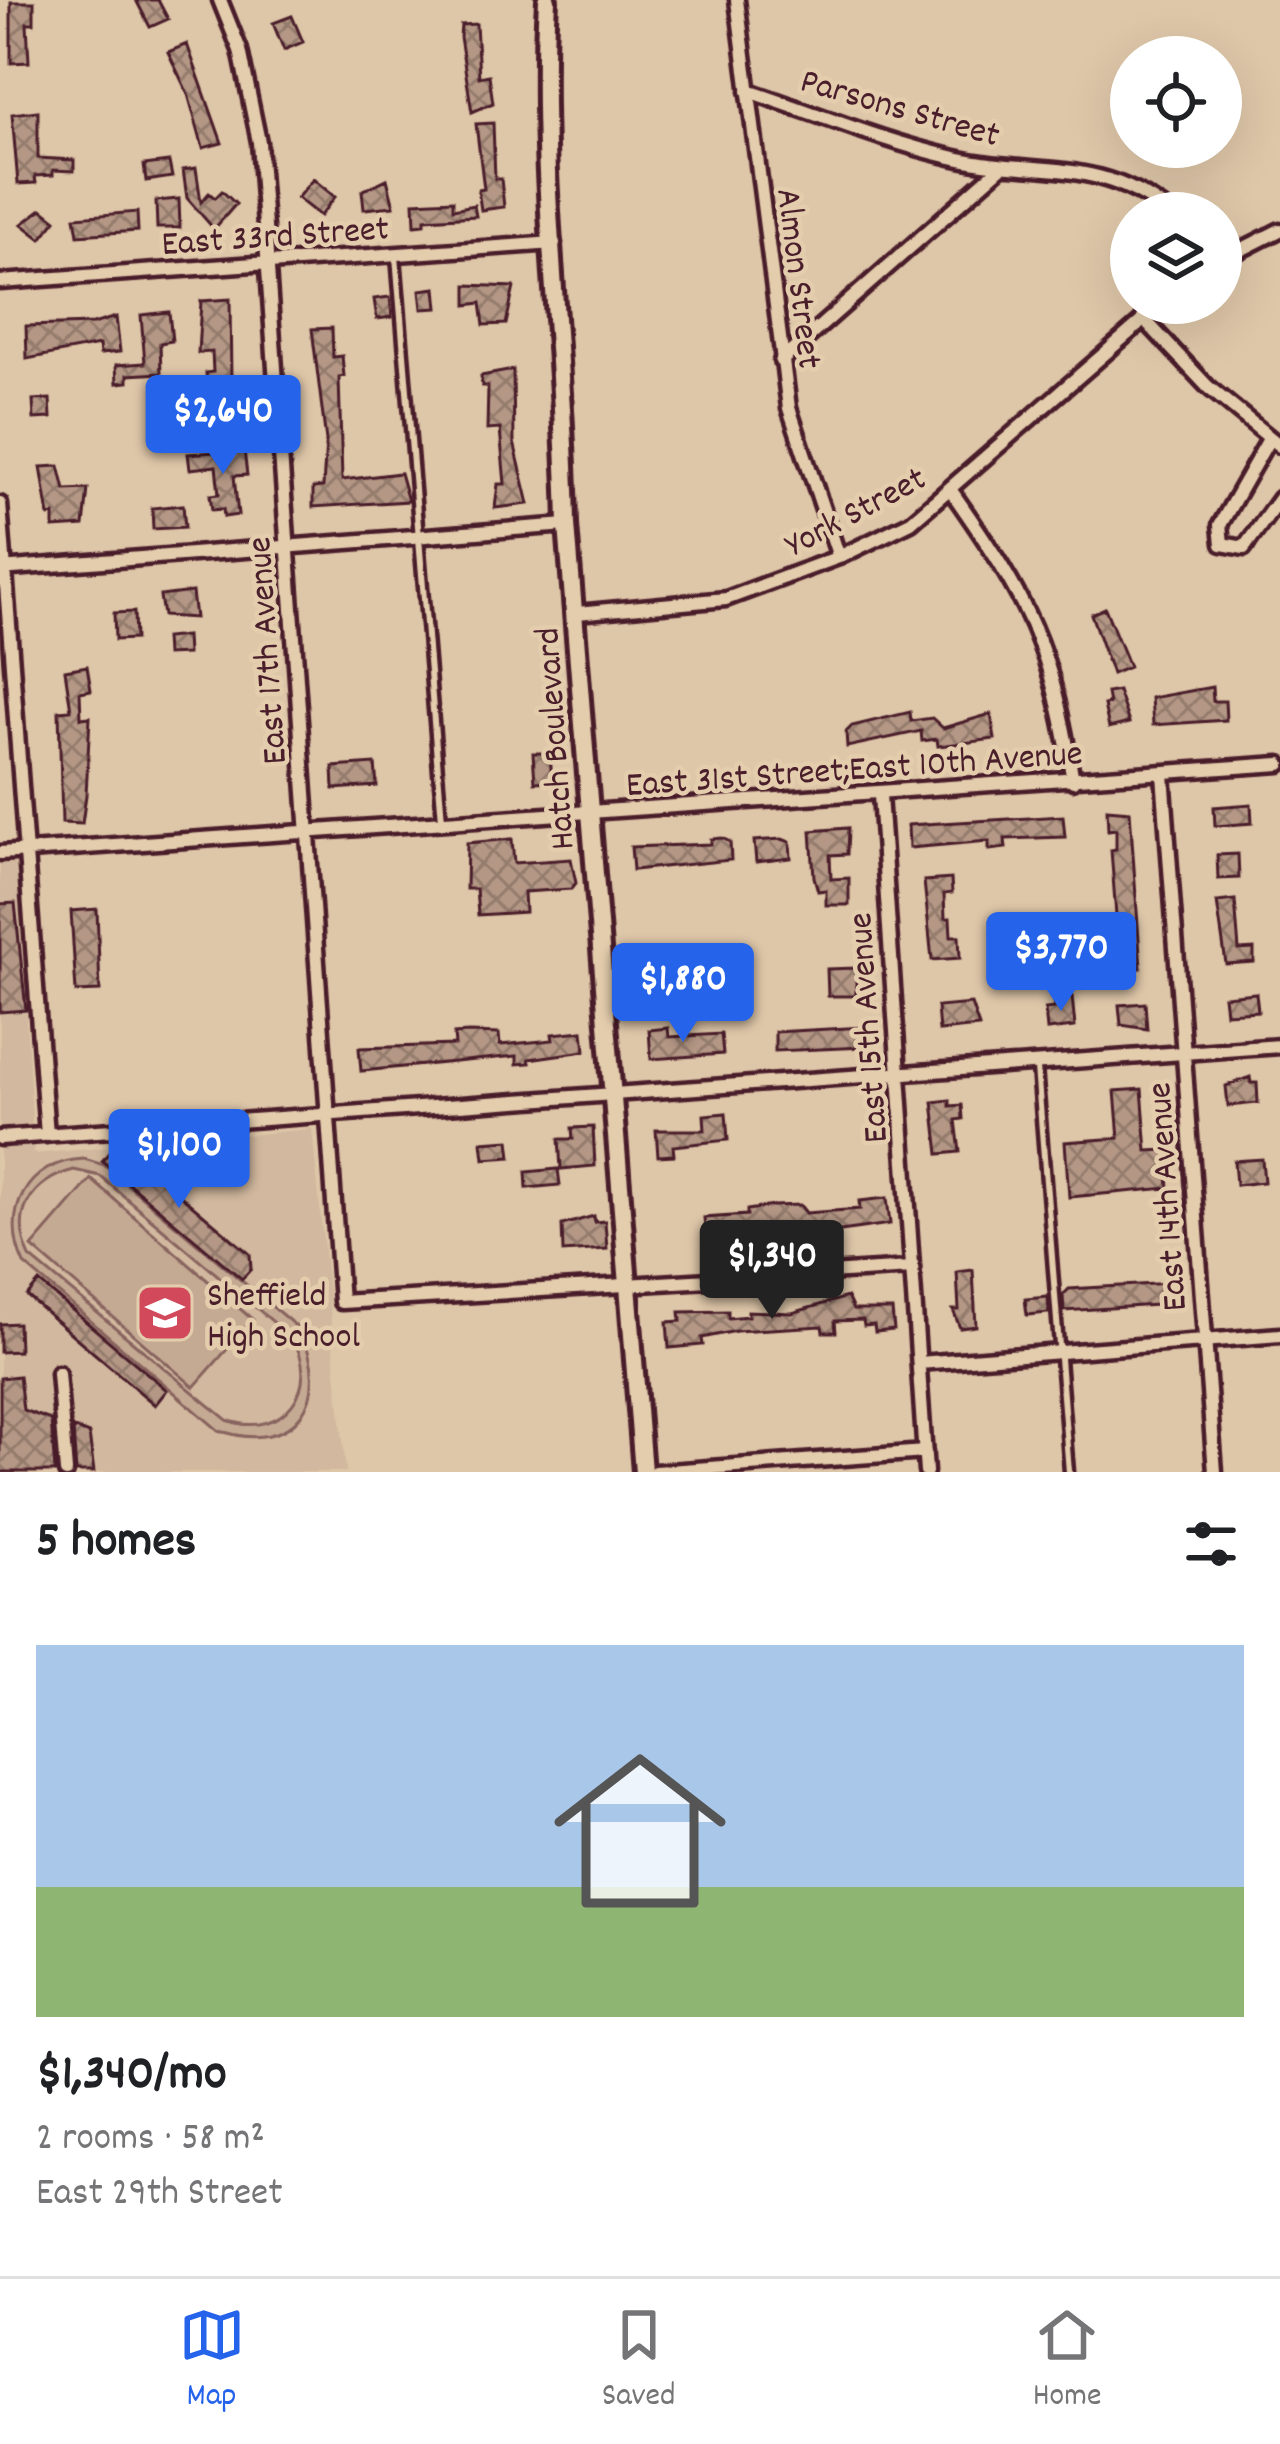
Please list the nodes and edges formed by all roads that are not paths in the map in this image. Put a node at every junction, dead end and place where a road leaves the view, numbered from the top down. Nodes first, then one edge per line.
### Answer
1 (220, 0) edge
2 (547, 0) edge
3 (737, 0) edge
4 (748, 91) junction
5 (1001, 167) junction
6 (1142, 192) edge
7 (1280, 230) edge
8 (554, 243) junction
9 (1242, 248) edge
10 (395, 256) junction
11 (266, 266) junction
12 (0, 282) edge
13 (1136, 324) edge
14 (1149, 324) edge
15 (781, 361) junction
16 (1275, 442) edge
17 (952, 492) junction
18 (1280, 498) edge
19 (0, 504) edge
20 (567, 525) junction
21 (420, 538) junction
22 (286, 550) junction
23 (838, 557) junction
24 (2, 569) edge
25 (577, 614) junction
26 (1280, 764) edge
27 (1163, 774) junction
28 (1073, 781) junction
29 (880, 795) junction
30 (590, 814) junction
31 (442, 824) junction
32 (309, 832) junction
33 (26, 851) junction
34 (0, 853) edge
35 (1280, 1046) edge
36 (1183, 1054) junction
37 (1037, 1068) junction
38 (897, 1078) junction
39 (613, 1094) junction
40 (325, 1115) junction
41 (47, 1135) junction
42 (0, 1138) edge
43 (911, 1268) junction
44 (628, 1282) junction
45 (1280, 1335) edge
46 (1204, 1340) junction
47 (1060, 1352) junction
48 (919, 1363) junction
49 (58, 1372) dead end
50 (925, 1452) junction
51 (66, 1472) edge
52 (644, 1472) edge
53 (655, 1472) edge
54 (926, 1472) edge
55 (1069, 1472) edge
56 (1215, 1472) edge

1 - 11 street, East 17th Avenue
2 - 8 main road, Hatch Boulevard
3 - 4 street, Almon Street
4 - 5 street, Parsons Street
4 - 15 street, Almon Street
5 - 6 street, Parsons Street
5 - 15 street
7 - 9 street
8 - 10 street, East 33rd Street
8 - 20 main road, Hatch Boulevard
10 - 11 street, East 33rd Street
10 - 21 lane
11 - 12 street, East 33rd Street
11 - 22 street, East 17th Avenue
13 - 17 street, York Street
14 - 16 street
15 - 23 street, Almon Street
16 - 18 street
17 - 23 street, York Street
17 - 28 street
19 - 24 street
20 - 21 street
20 - 25 main road, Hatch Boulevard
21 - 22 street
21 - 31 lane
22 - 24 street
22 - 32 street, East 17th Avenue
23 - 25 street, York Street
24 - 33 street
25 - 30 main road, Hatch Boulevard
26 - 27 street, East 31st Street;East 10th Avenue
27 - 28 street, East 31st Street;East 10th Avenue
27 - 36 street, East 14th Avenue
28 - 29 street, East 31st Street;East 10th Avenue
29 - 30 street, East 31st Street;East 10th Avenue
29 - 38 street, East 15th Avenue
30 - 31 street, East 31st Street;East 10th Avenue
30 - 39 main road, Hatch Boulevard
31 - 32 street, East 31st Street;East 10th Avenue
32 - 33 street, East 31st Street;East 10th Avenue
32 - 40 street, East 17th Avenue
33 - 34 street, East 31st Street;East 10th Avenue
33 - 41 street
35 - 36 street
36 - 37 street
36 - 46 street, East 14th Avenue
37 - 38 street
37 - 47 lane
38 - 39 street
38 - 43 street, East 15th Avenue
39 - 40 street
39 - 44 main road, Hatch Boulevard
40 - 41 street
40 - 44 street, East 17th Avenue
41 - 42 street
43 - 44 street
43 - 48 street, East 15th Avenue
44 - 52 main road, Hatch Boulevard
45 - 46 street
46 - 47 street
46 - 56 street, East 14th Avenue
47 - 48 street
47 - 55 lane
48 - 50 street, East 15th Avenue
49 - 51 street
50 - 53 street
50 - 54 street, East 15th Avenue

